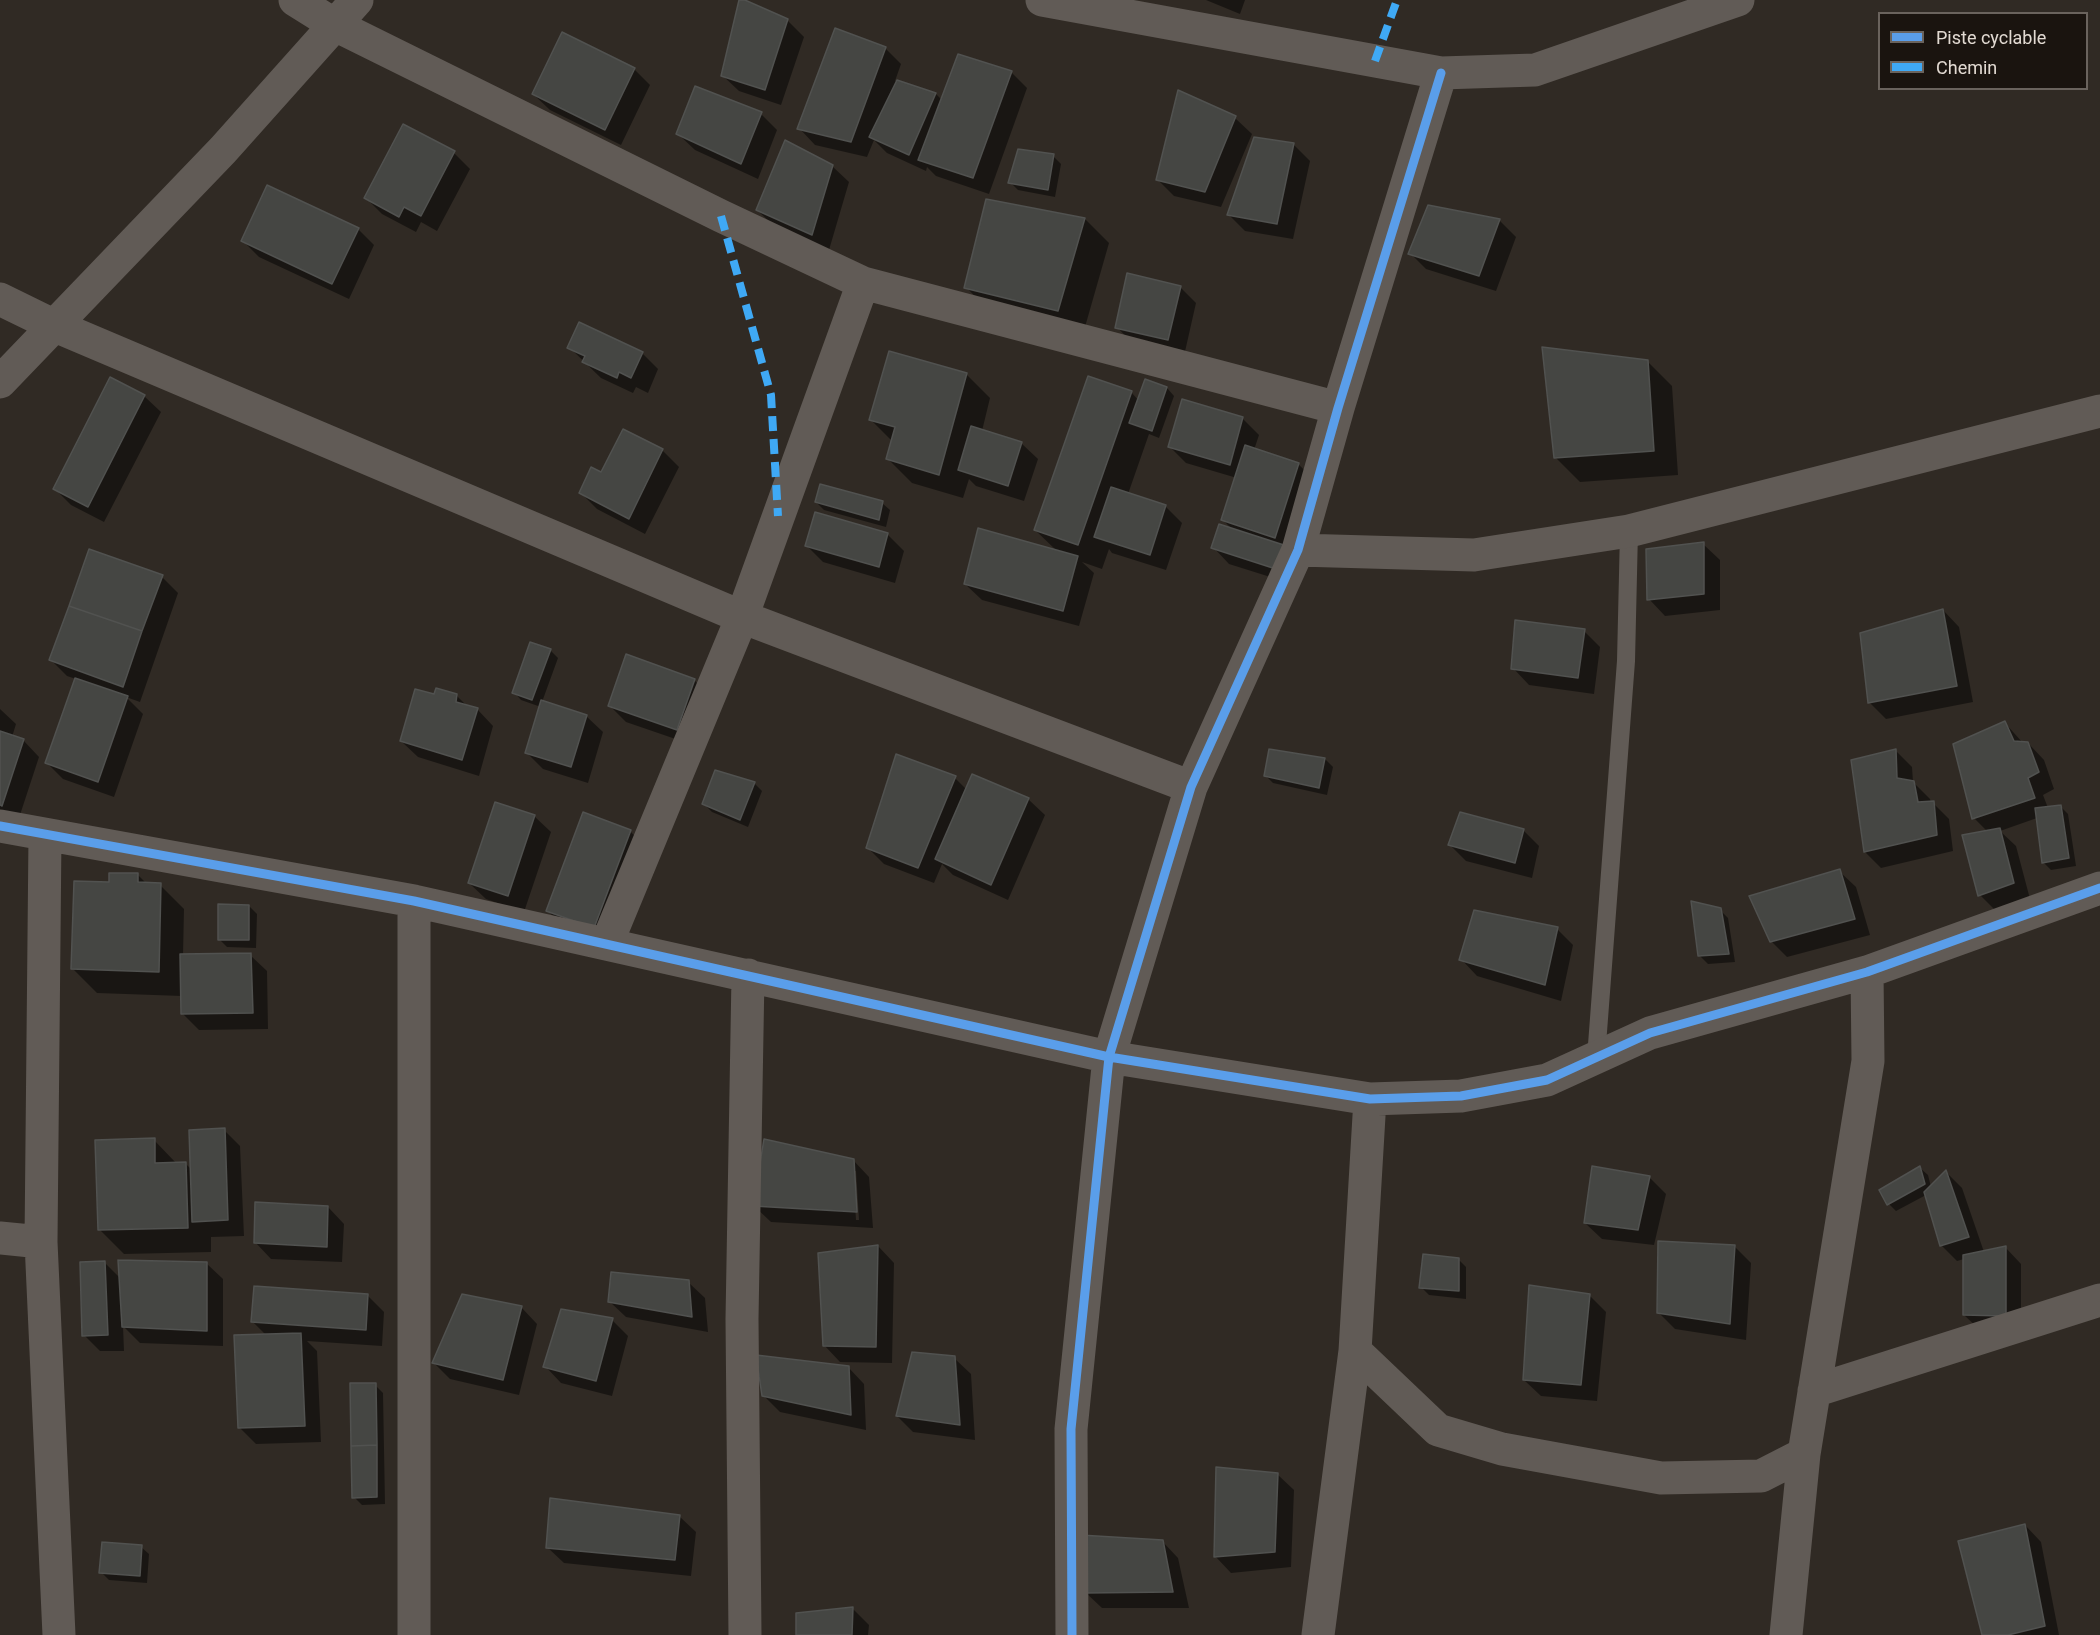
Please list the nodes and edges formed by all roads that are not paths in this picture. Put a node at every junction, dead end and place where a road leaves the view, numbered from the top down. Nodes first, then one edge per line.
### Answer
1 (295, 0) edge
2 (357, 0) edge
3 (1042, 0) edge
4 (1738, 0) edge
5 (335, 25) junction
6 (1442, 73) junction
7 (863, 283) junction
8 (0, 299) edge
9 (53, 325) junction
10 (0, 382) edge
11 (1338, 408) junction
12 (2100, 411) edge
13 (1629, 531) junction
14 (1298, 550) junction
15 (742, 617) junction
16 (1191, 787) junction
17 (0, 826) edge
18 (45, 835) junction
19 (2100, 888) edge
20 (414, 901) junction
21 (607, 943) junction
22 (1867, 972) junction
23 (748, 975) junction
24 (1109, 1057) junction
25 (1596, 1058) junction
26 (1370, 1099) junction
27 (0, 1238) edge
28 (41, 1242) junction
29 (2100, 1300) edge
30 (1355, 1352) junction
31 (1814, 1391) junction
32 (1804, 1454) junction
33 (59, 1635) edge
34 (414, 1635) edge
35 (745, 1635) edge
36 (1072, 1635) edge
37 (1318, 1635) edge
38 (1786, 1635) edge

1 - 5 street
2 - 5 street
3 - 6 street
4 - 6 street
5 - 7 street
5 - 9 street
6 - 11 street
7 - 11 street
7 - 15 street
8 - 9 street
9 - 10 street
9 - 15 street
11 - 14 street
12 - 13 street
13 - 14 street
13 - 25 lane
14 - 16 street
15 - 16 street
15 - 21 street
16 - 24 street
17 - 18 street
18 - 20 street
18 - 28 street
19 - 22 street
20 - 21 street
20 - 34 street
21 - 23 street
22 - 25 street
22 - 31 street
23 - 24 street
23 - 35 street
24 - 26 street
24 - 36 street
25 - 26 street
26 - 30 street
27 - 28 street
28 - 33 street
29 - 31 street
30 - 32 street
30 - 37 street
31 - 32 street
32 - 38 street

